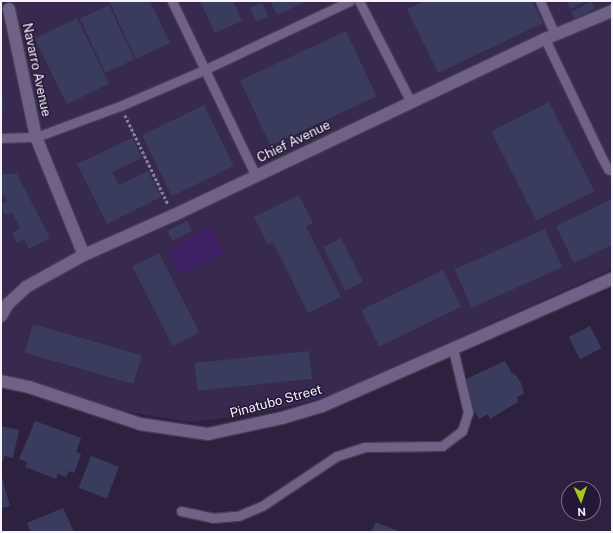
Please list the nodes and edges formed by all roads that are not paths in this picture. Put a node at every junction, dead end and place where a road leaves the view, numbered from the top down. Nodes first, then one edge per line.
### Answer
1 (172, 1) edge
2 (350, 1) edge
3 (359, 1) edge
4 (540, 1) edge
5 (9, 6) edge
6 (612, 11) edge
7 (550, 37) junction
8 (204, 70) junction
9 (411, 102) junction
10 (36, 137) junction
11 (1, 138) edge
12 (612, 171) edge
13 (256, 176) junction
14 (84, 255) junction
15 (612, 279) edge
16 (1, 316) edge
17 (453, 349) junction
18 (1, 381) edge
19 (181, 511) dead end

1 - 8 lane
2 - 8 lane
3 - 9 lane
4 - 7 lane
5 - 10 street, Navarro Avenue
6 - 7 street, Chief Avenue
7 - 9 street, Chief Avenue
7 - 12 lane
8 - 10 lane
8 - 13 lane
9 - 13 street, Chief Avenue
10 - 11 lane
10 - 14 street, Navarro Avenue
13 - 14 street, Chief Avenue
14 - 16 street, Chief Avenue
15 - 17 street, Pinatubo Street
17 - 18 street, Pinatubo Street
17 - 19 lane

